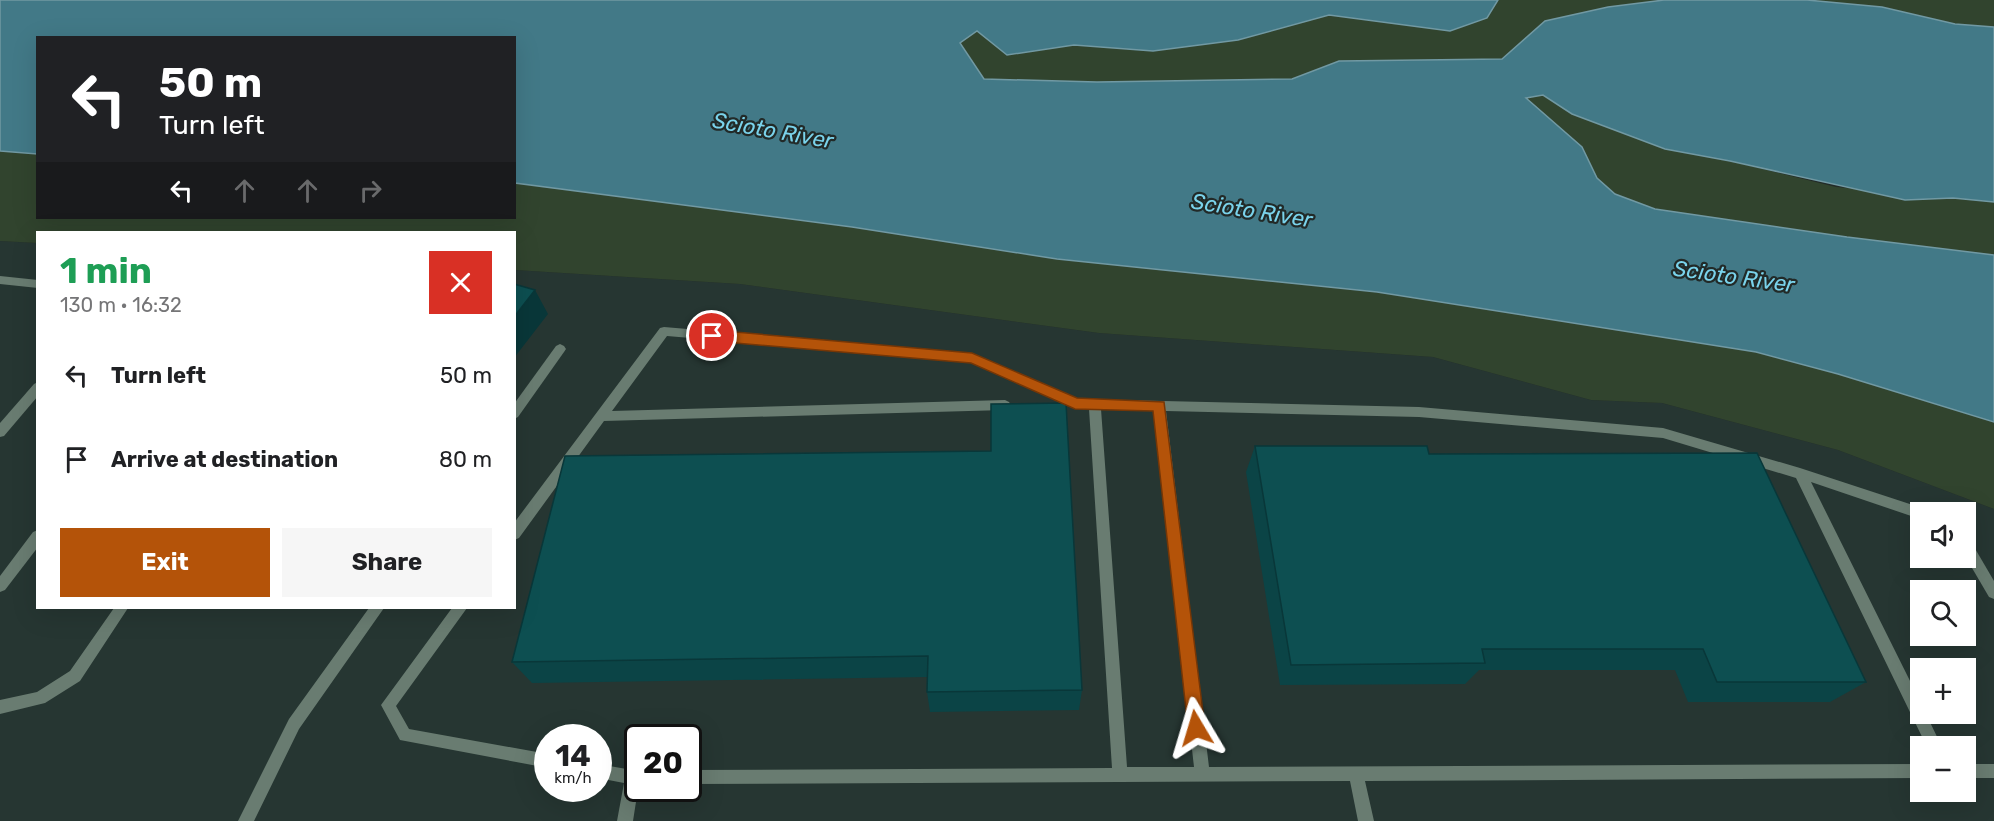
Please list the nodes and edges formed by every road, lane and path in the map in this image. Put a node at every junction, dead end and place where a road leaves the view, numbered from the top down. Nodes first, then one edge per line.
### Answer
1 (0, 280) edge
2 (36, 284) edge
3 (560, 350) dead end
4 (36, 389) edge
5 (1075, 404) junction
6 (1095, 404) junction
7 (1016, 405) edge
8 (1040, 405) edge
9 (1160, 406) junction
10 (516, 411) edge
11 (602, 416) junction
12 (0, 432) edge
13 (1800, 473) junction
14 (1910, 510) edge
15 (516, 531) edge
16 (36, 539) edge
17 (1976, 563) edge
18 (0, 586) edge
19 (1994, 593) edge
20 (120, 609) edge
21 (376, 609) edge
22 (459, 609) edge
23 (0, 706) edge
24 (1930, 736) edge
25 (534, 758) edge
26 (1910, 771) edge
27 (1976, 771) edge
28 (1994, 771) edge
29 (1202, 774) junction
30 (1356, 774) junction
31 (1120, 775) junction
32 (702, 777) edge
33 (629, 802) edge
34 (246, 821) edge
35 (625, 821) edge
36 (1366, 821) edge

1 - 2 lane
3 - 10 lane
4 - 12 lane
5 - 6 lane
5 - 8 lane
5 - 11 lane
6 - 9 lane
6 - 31 lane
7 - 11 lane
9 - 13 lane
9 - 29 lane
11 - 15 lane
13 - 14 lane
13 - 24 lane
16 - 18 lane
17 - 19 lane
20 - 23 lane
21 - 34 lane
22 - 25 lane
26 - 30 lane
27 - 28 lane
29 - 30 lane
29 - 31 lane
30 - 36 lane
31 - 32 lane
33 - 35 lane

